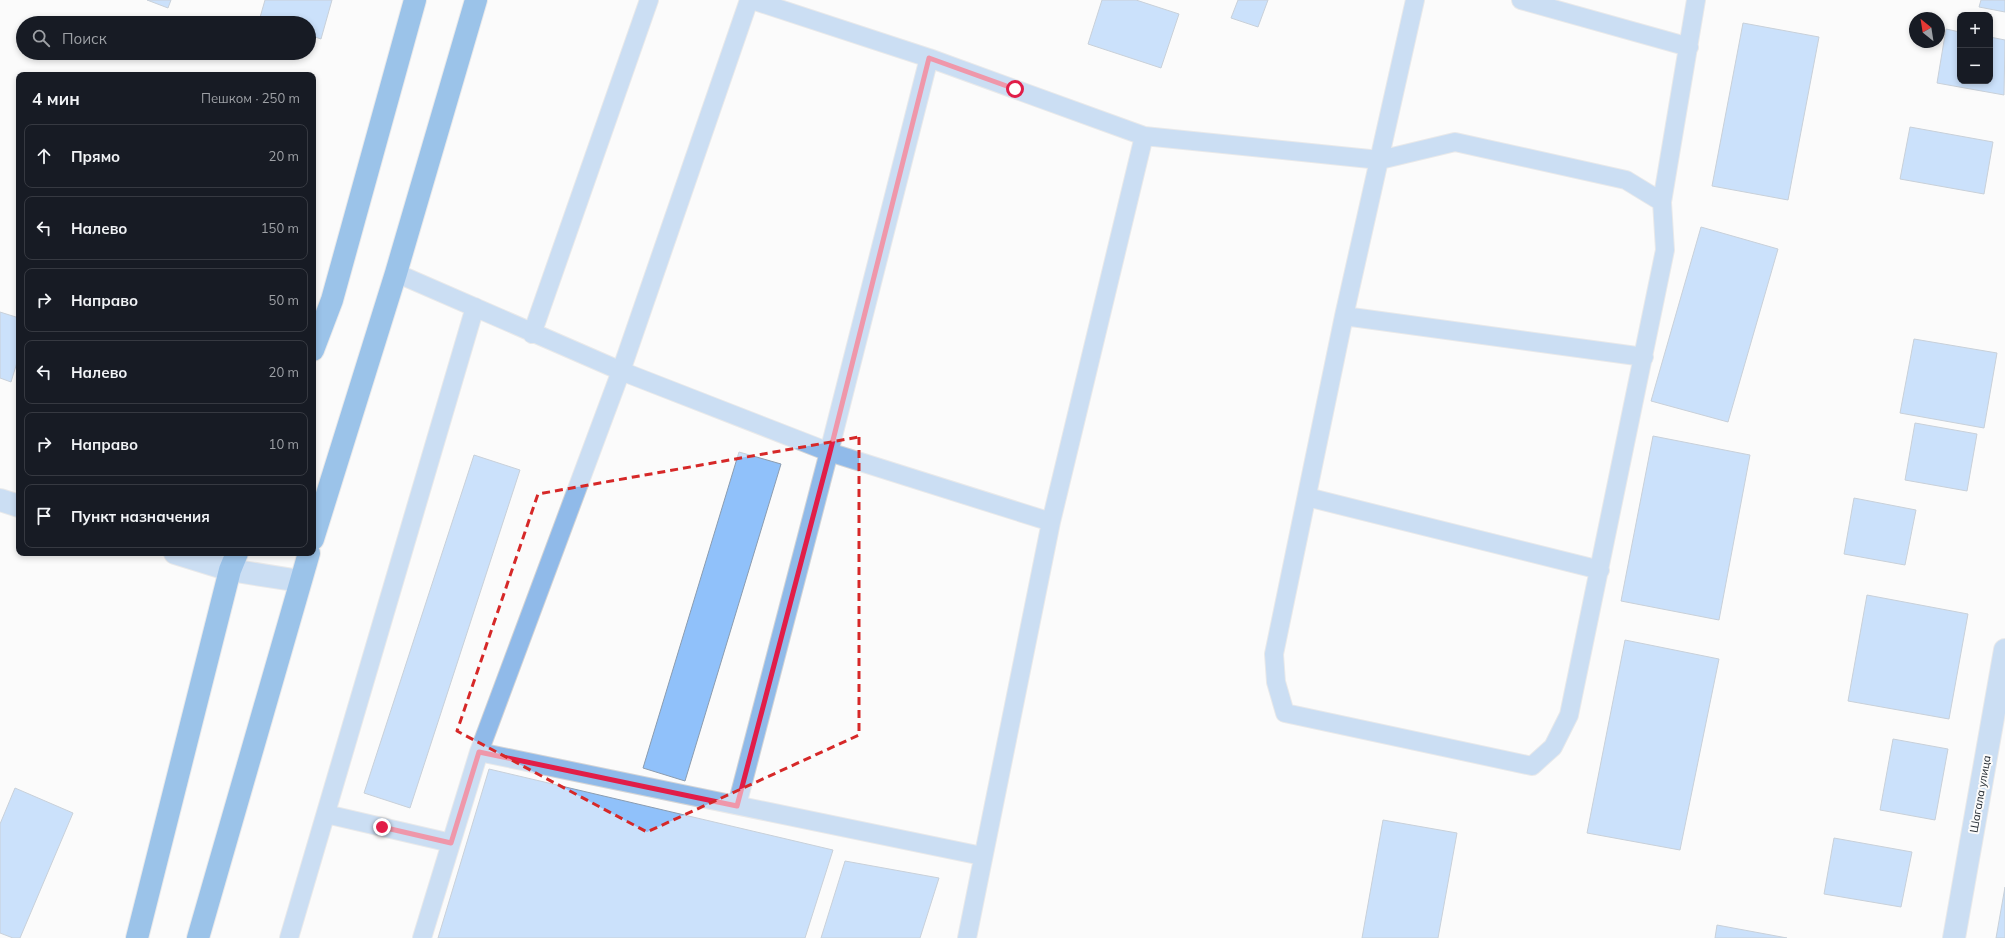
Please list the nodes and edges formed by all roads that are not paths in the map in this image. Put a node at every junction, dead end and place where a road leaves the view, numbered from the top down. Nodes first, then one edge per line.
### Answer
1 (415, 0) edge
2 (476, 0) edge
3 (649, 0) edge
4 (749, 0) edge
5 (752, 0) edge
6 (1415, 0) edge
7 (1521, 0) edge
8 (1696, 0) edge
9 (1690, 47) junction
10 (929, 58) junction
11 (1144, 136) junction
12 (1380, 160) junction
13 (1662, 202) junction
14 (396, 273) junction
15 (475, 307) junction
16 (1344, 316) junction
17 (532, 334) junction
18 (316, 342) edge
19 (1644, 357) junction
20 (621, 371) junction
21 (830, 452) junction
22 (1307, 497) junction
23 (0, 500) edge
24 (16, 505) edge
25 (1051, 522) junction
26 (316, 529) edge
27 (197, 556) edge
28 (307, 556) edge
29 (234, 561) edge
30 (1600, 570) junction
31 (300, 581) junction
32 (2005, 650) edge
33 (479, 752) junction
34 (737, 806) junction
35 (326, 814) junction
36 (451, 843) junction
37 (982, 856) junction
38 (201, 937) edge
39 (137, 938) edge
40 (289, 938) edge
41 (422, 938) edge
42 (967, 938) edge
43 (1954, 938) edge

1 - 18 main road
2 - 14 main road
3 - 17 lane
4 - 20 lane
5 - 10 lane
6 - 12 lane
7 - 9 lane
8 - 9 lane
9 - 13 lane
10 - 11 lane
10 - 21 lane
11 - 12 lane
11 - 25 lane
12 - 13 lane
12 - 16 lane
13 - 19 lane
14 - 15 lane
14 - 26 main road
15 - 17 lane
15 - 35 lane
16 - 19 lane
16 - 22 lane
17 - 20 lane
19 - 30 lane
20 - 21 lane
20 - 33 lane
21 - 25 lane
21 - 34 lane
22 - 30 lane
22 - 30 lane
23 - 24 street
25 - 37 lane
27 - 29 street
28 - 31 main road
29 - 31 street
29 - 39 main road
31 - 38 main road
32 - 43 street, Шагала улица
33 - 34 lane
33 - 36 lane
34 - 37 lane
35 - 36 lane
35 - 40 lane
36 - 41 lane
37 - 42 lane

